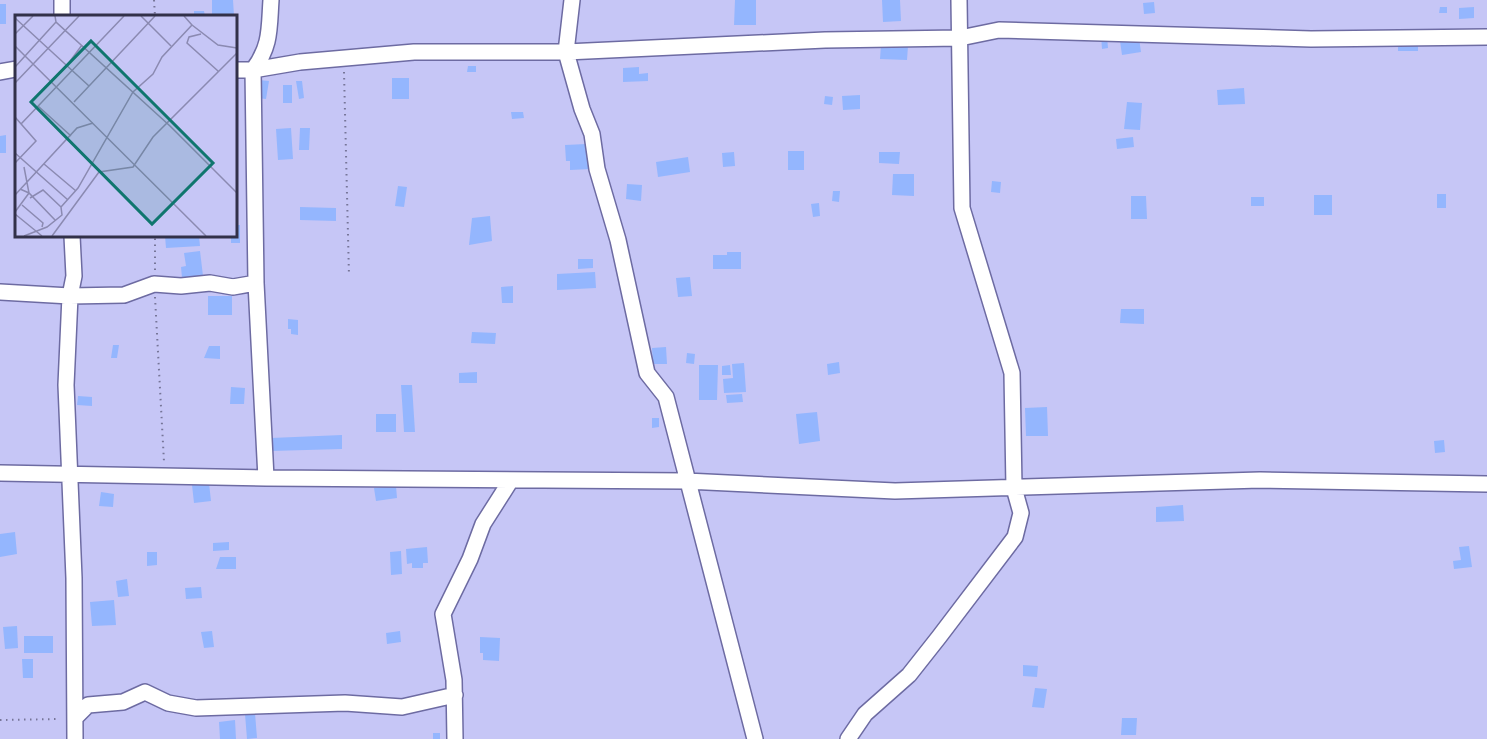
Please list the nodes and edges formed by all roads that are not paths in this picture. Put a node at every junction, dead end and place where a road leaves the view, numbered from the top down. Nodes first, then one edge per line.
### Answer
1 (271, 0) edge
2 (572, 0) edge
3 (959, 0) edge
4 (1487, 37) edge
5 (960, 38) junction
6 (566, 52) junction
7 (15, 69) edge
8 (237, 70) edge
9 (252, 70) junction
10 (0, 72) edge
11 (72, 237) edge
12 (256, 283) junction
13 (3, 289) edge
14 (70, 296) junction
15 (0, 473) edge
16 (69, 475) junction
17 (266, 478) junction
18 (511, 480) junction
19 (686, 482) junction
20 (1487, 484) edge
21 (1014, 488) junction
22 (454, 695) junction
23 (75, 718) junction
24 (75, 739) edge
25 (455, 739) edge
26 (755, 739) edge
27 (848, 739) edge

1 - 9 street
2 - 6 street
3 - 5 street
4 - 5 street
5 - 6 street
5 - 21 street
6 - 9 street
6 - 19 street
7 - 10 street
8 - 9 street
9 - 12 street
11 - 14 street
12 - 14 street
12 - 17 street
13 - 14 street
14 - 16 street
15 - 16 street
16 - 17 street
16 - 23 street
17 - 18 street
18 - 19 street
18 - 22 street
19 - 21 street
19 - 26 street
20 - 21 street
21 - 27 street
22 - 23 street
22 - 25 street
23 - 24 street

